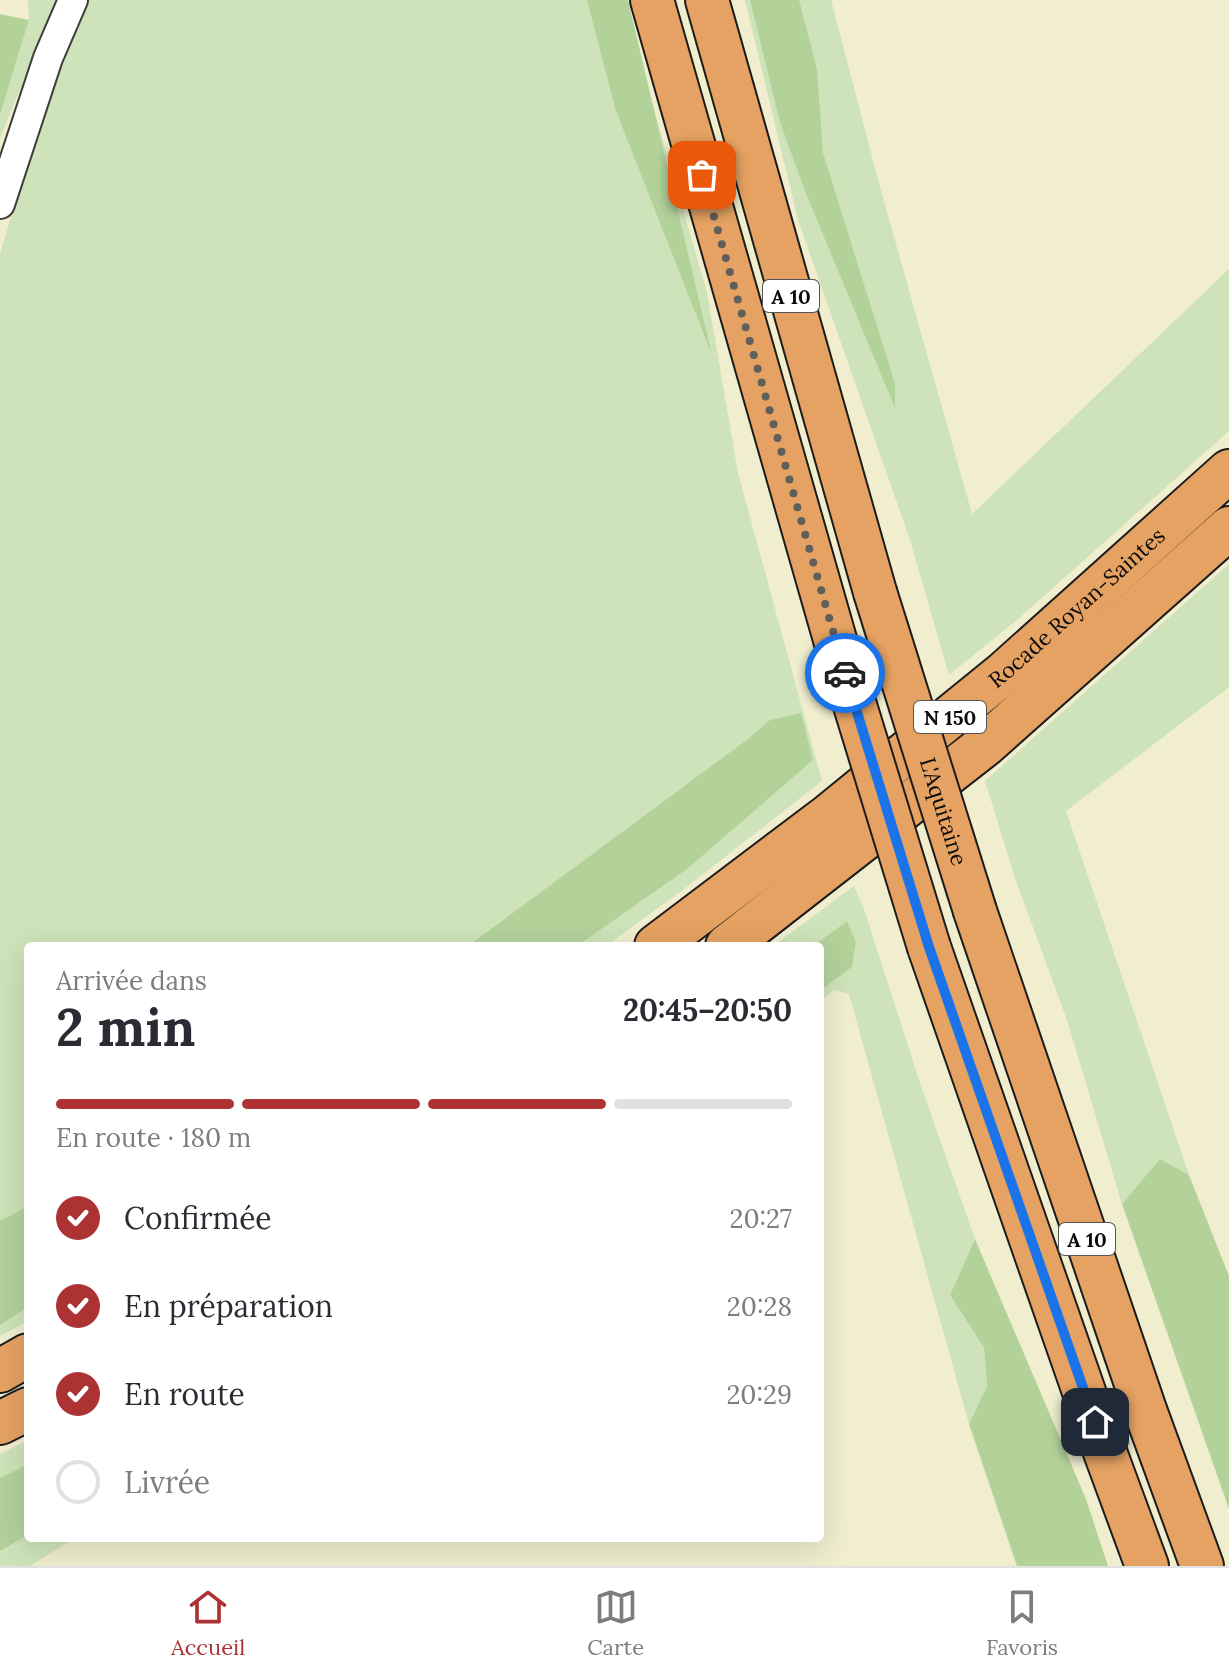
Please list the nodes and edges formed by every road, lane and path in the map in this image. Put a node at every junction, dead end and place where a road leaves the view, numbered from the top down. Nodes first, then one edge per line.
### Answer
1 (73, 0) edge
2 (652, 0) edge
3 (707, 0) edge
4 (0, 204) edge
5 (1229, 471) edge
6 (1229, 528) edge
7 (661, 942) edge
8 (732, 942) edge
9 (24, 1357) edge
10 (0, 1371) edge
11 (24, 1411) edge
12 (0, 1423) edge
13 (1147, 1566) edge
14 (1202, 1566) edge

1 - 4 street
2 - 13 highway, A 10, bridge
3 - 14 highway, L'Aquitaine / A 10, bridge
5 - 7 highway, Rocade Royan-Saintes / N 150
6 - 8 highway, Rocade Royan-Saintes / N 150
9 - 10 highway
11 - 12 highway

